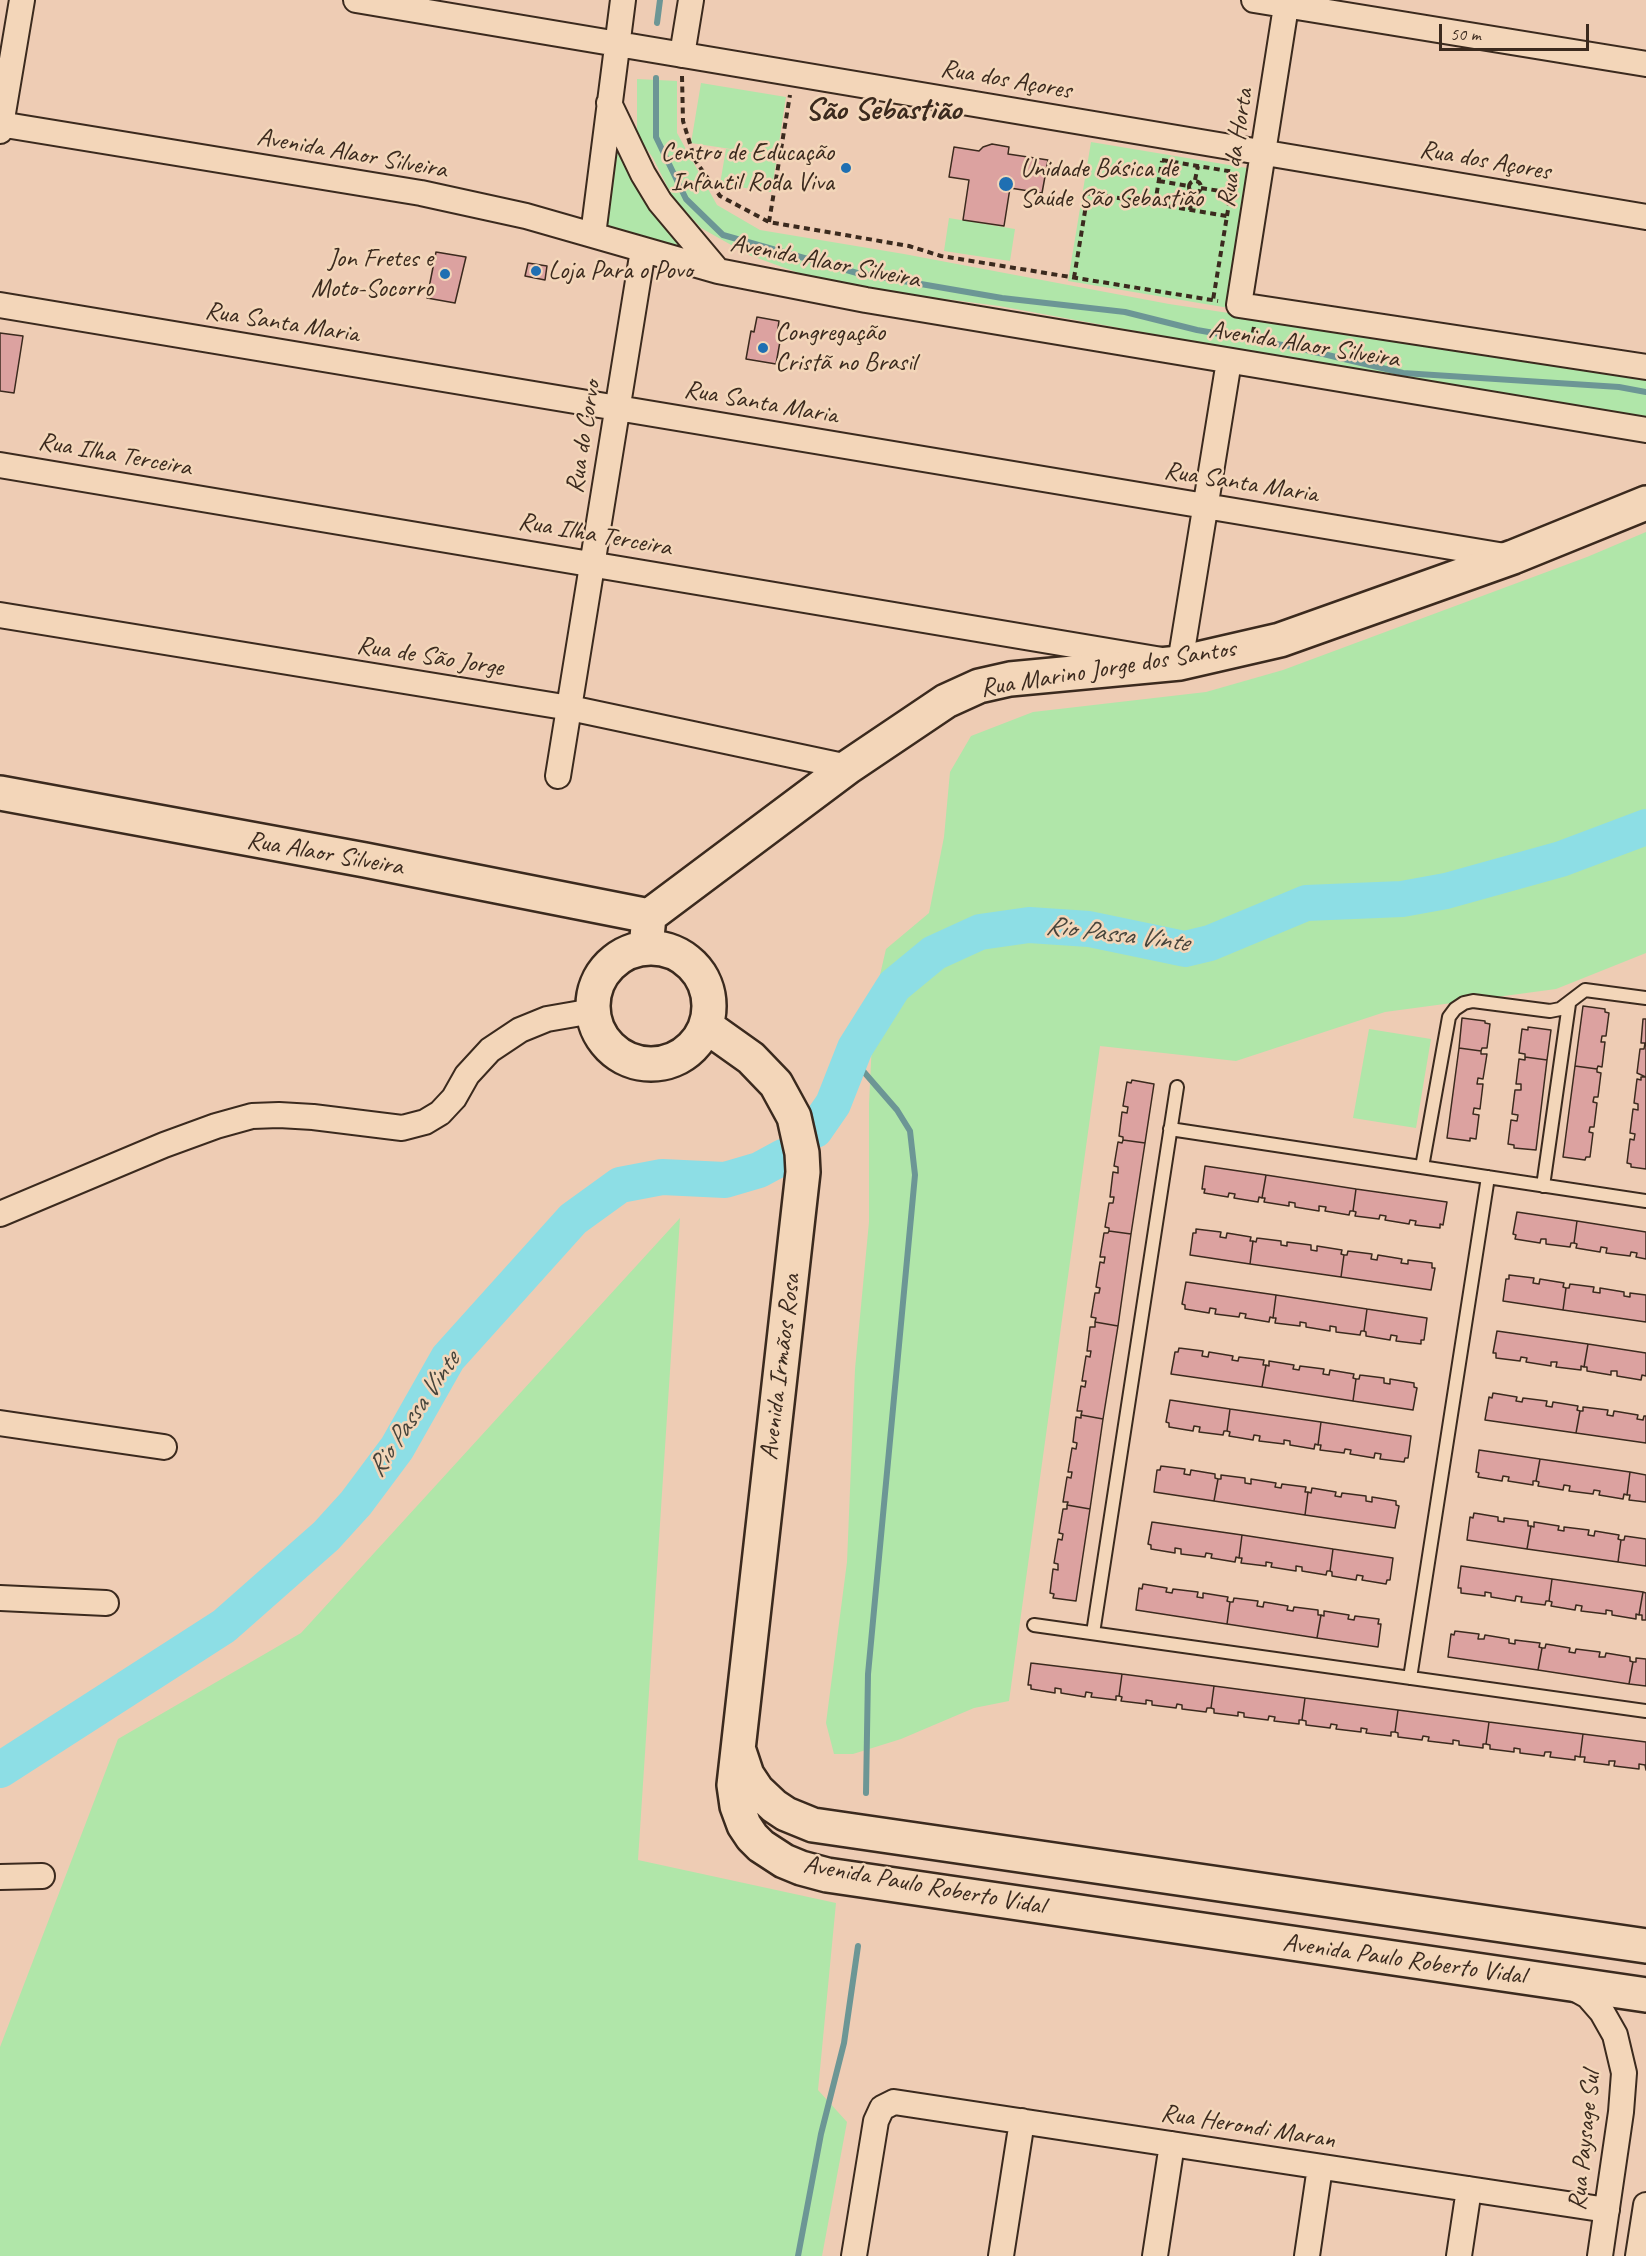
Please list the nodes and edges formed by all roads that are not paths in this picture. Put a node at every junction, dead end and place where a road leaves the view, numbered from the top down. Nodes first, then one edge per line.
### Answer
1 (22, 0) edge
2 (356, 0) edge
3 (623, 0) edge
4 (691, 0) edge
5 (1254, 0) edge
6 (1287, 3) edge
7 (617, 44) junction
8 (682, 55) junction
9 (1646, 64) edge
10 (609, 103) junction
11 (0, 127) edge
12 (1264, 152) junction
13 (1646, 217) edge
14 (593, 235) junction
15 (643, 249) junction
16 (718, 272) junction
17 (0, 305) edge
18 (1248, 306) joint
19 (1238, 363) junction
20 (1646, 367) edge
21 (618, 408) junction
22 (1646, 430) edge
23 (0, 465) edge
24 (1646, 503) edge
25 (1206, 506) junction
26 (1513, 557) junction
27 (593, 564) junction
28 (0, 615) edge
29 (1180, 663) junction
30 (570, 708) junction
31 (848, 767) junction
32 (558, 776) dead end
33 (0, 793) edge
34 (648, 932) junction
35 (1646, 998) edge
36 (1569, 1004) junction
37 (593, 1011) junction
38 (706, 1026) junction
39 (1177, 1087) dead end
40 (1170, 1129) junction
41 (1422, 1167) junction
42 (1488, 1177) junction
43 (1543, 1186) junction
44 (1646, 1201) edge
45 (0, 1214) edge
46 (0, 1423) edge
47 (164, 1447) dead end
48 (0, 1598) edge
49 (106, 1603) dead end
50 (1034, 1625) dead end
51 (1093, 1633) junction
52 (1410, 1678) junction
53 (1646, 1711) edge
54 (737, 1746) junction
55 (852, 1830) junction
56 (994, 1851) junction
57 (784, 1861) junction
58 (42, 1876) dead end
59 (0, 1877) edge
60 (900, 1886) junction
61 (1575, 1936) junction
62 (1646, 1946) edge
63 (1565, 1983) junction
64 (1646, 1995) edge
65 (1022, 2121) junction
66 (1172, 2144) junction
67 (1320, 2167) junction
68 (1469, 2189) junction
69 (1607, 2210) junction
70 (1645, 2212) edge
71 (854, 2256) edge
72 (1001, 2256) edge
73 (1155, 2256) edge
74 (1307, 2256) edge
75 (1459, 2256) edge
76 (1600, 2256) edge
77 (1638, 2256) edge

1 - 11 street
2 - 7 street, Rua dos Açores
3 - 7 street
4 - 8 street
5 - 6 street
6 - 9 street
6 - 12 street, Rua da Horta
7 - 8 street, Rua dos Açores
7 - 10 street
8 - 12 street, Rua dos Açores
10 - 14 street
10 - 16 street
11 - 14 street, Avenida Alaor Silveira
12 - 13 street, Rua dos Açores
12 - 18 street, Rua da Horta
14 - 15 street, Avenida Alaor Silveira
15 - 16 street, Avenida Alaor Silveira
15 - 21 street, Rua do Corvo
16 - 19 street, Avenida Alaor Silveira
17 - 21 street, Rua Santa Maria
18 - 20 street, Avenida Alaor Silveira
19 - 22 street, Avenida Alaor Silveira
19 - 25 street
21 - 25 street, Rua Santa Maria
21 - 27 street, Rua do Corvo
23 - 27 street, Rua Ilha Terceira
24 - 26 street, Rua Marino Jorge dos Santos
25 - 26 street, Rua Santa Maria
25 - 29 street
26 - 29 street, Rua Marino Jorge dos Santos
27 - 29 street, Rua Ilha Terceira
27 - 30 street, Rua do Corvo
28 - 30 street, Rua de São Jorge
29 - 31 street, Rua Marino Jorge dos Santos
30 - 31 street, Rua de São Jorge
30 - 32 street, Rua do Corvo
31 - 34 street, Rua Marino Jorge dos Santos
33 - 34 street, Rua Alaor Silveira
34 - 37 street
34 - 38 street
35 - 36 lane
36 - 41 lane
36 - 43 lane
37 - 38 street
37 - 45 street
38 - 54 street, Avenida Irmãos Rosa
39 - 40 lane
40 - 41 lane
40 - 51 lane
41 - 42 lane
42 - 43 lane
42 - 52 lane
43 - 44 lane
46 - 47 street
48 - 49 street
50 - 51 lane
51 - 52 lane
52 - 53 lane
54 - 55 street, Avenida Paulo Roberto Vidal
54 - 57 street, Avenida Paulo Roberto Vidal
55 - 56 street, Avenida Paulo Roberto Vidal
55 - 57 street
56 - 60 street
56 - 61 street, Avenida Paulo Roberto Vidal
57 - 60 street, Avenida Paulo Roberto Vidal
58 - 59 street
60 - 63 street, Avenida Paulo Roberto Vidal
61 - 62 street, Avenida Paulo Roberto Vidal
61 - 63 street
63 - 64 street, Avenida Paulo Roberto Vidal
63 - 69 street, Rua Paysage Sul
65 - 66 street, Rua Herondi Maran
65 - 71 street, Rua Herondi Maran
65 - 72 street
66 - 67 street, Rua Herondi Maran
66 - 73 street
67 - 68 street, Rua Herondi Maran
67 - 74 street
68 - 69 street, Rua Herondi Maran
68 - 75 street
69 - 76 street, Rua Paysage Sul
70 - 77 street

